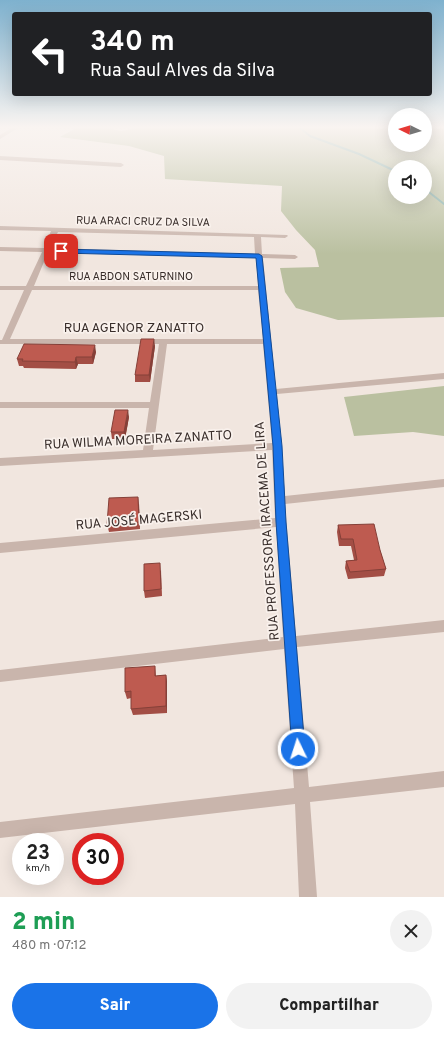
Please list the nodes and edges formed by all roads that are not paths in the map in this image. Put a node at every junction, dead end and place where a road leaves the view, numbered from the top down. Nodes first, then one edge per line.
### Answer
1 (0, 228) edge
2 (55, 230) junction
3 (257, 235) junction
4 (285, 236) dead end
5 (0, 249) edge
6 (46, 250) junction
7 (259, 256) junction
8 (294, 257) dead end
9 (0, 288) edge
10 (29, 288) junction
11 (262, 288) junction
12 (267, 341) junction
13 (3, 342) edge
14 (163, 342) junction
15 (444, 376) edge
16 (272, 392) junction
17 (0, 405) edge
18 (154, 405) junction
19 (277, 446) junction
20 (148, 453) junction
21 (0, 462) edge
22 (444, 483) edge
23 (281, 500) junction
24 (281, 522) junction
25 (0, 548) edge
26 (444, 626) edge
27 (290, 642) junction
28 (0, 676) edge
29 (444, 778) edge
30 (302, 795) junction
31 (0, 830) edge
32 (308, 897) edge

1 - 2 street, RUA ARACI CRUZ DA SILVA
2 - 3 street, RUA ARACI CRUZ DA SILVA
2 - 6 street
3 - 4 street, RUA ARACI CRUZ DA SILVA
3 - 7 street, RUA PROFESSORA IRACEMA DE LIRA
5 - 6 street
6 - 7 street
6 - 10 street
7 - 8 street
7 - 11 street, RUA PROFESSORA IRACEMA DE LIRA
9 - 10 street, RUA ABDON SATURNINO
10 - 11 street, RUA ABDON SATURNINO
10 - 13 street
11 - 12 street, RUA PROFESSORA IRACEMA DE LIRA
12 - 14 street, RUA AGENOR ZANATTO
12 - 16 street, RUA PROFESSORA IRACEMA DE LIRA
13 - 14 street, RUA AGENOR ZANATTO
14 - 18 street
15 - 16 street
16 - 19 street, RUA PROFESSORA IRACEMA DE LIRA
17 - 18 street
18 - 20 street
19 - 20 street, RUA WILMA MOREIRA ZANATTO
19 - 23 street, RUA PROFESSORA IRACEMA DE LIRA
20 - 21 street, RUA WILMA MOREIRA ZANATTO
22 - 23 street
23 - 24 street, RUA PROFESSORA IRACEMA DE LIRA
24 - 25 street, RUA JOSÉ MAGERSKI
24 - 27 street, RUA PROFESSORA IRACEMA DE LIRA
26 - 27 street
27 - 28 street
27 - 30 street, RUA PROFESSORA IRACEMA DE LIRA
29 - 30 street
30 - 31 street
30 - 32 street, RUA PROFESSORA IRACEMA DE LIRA

